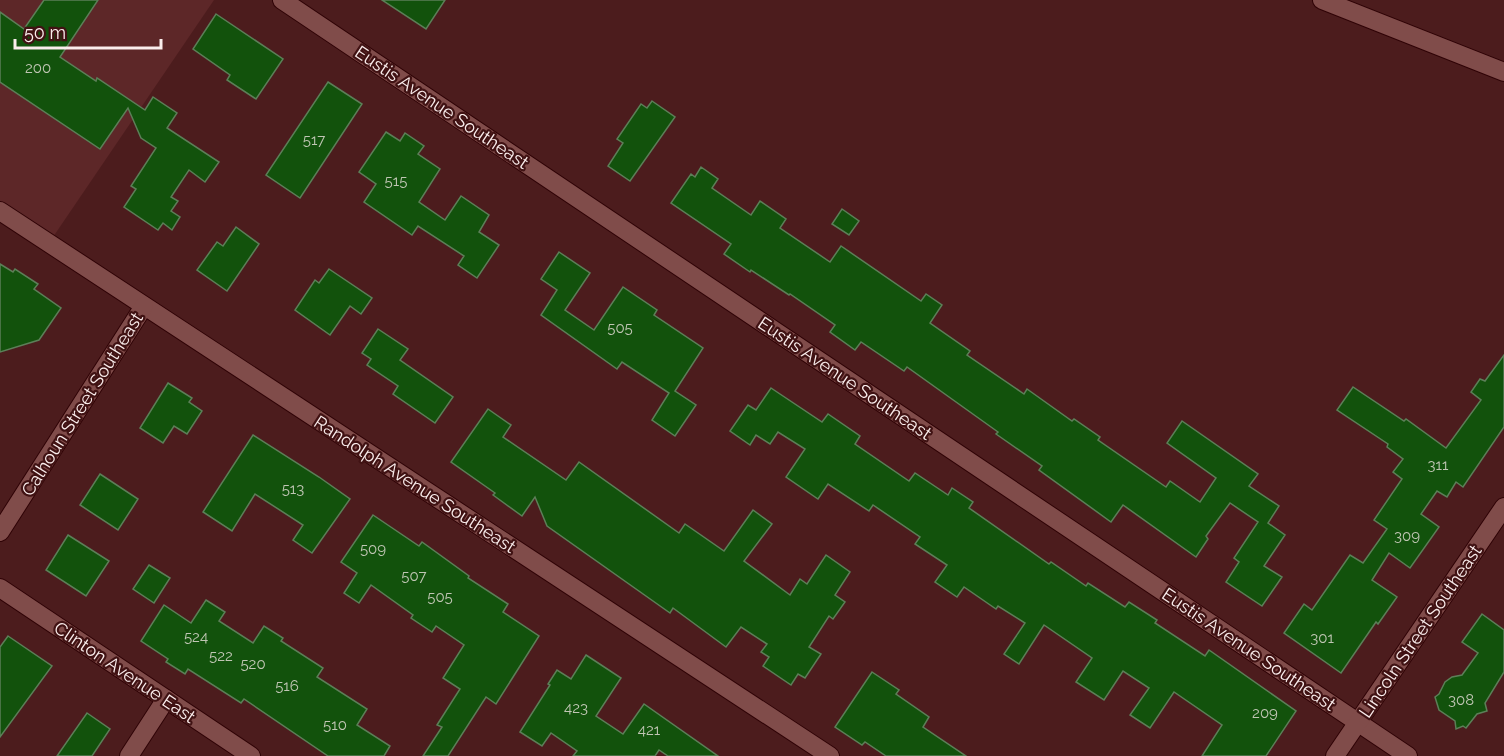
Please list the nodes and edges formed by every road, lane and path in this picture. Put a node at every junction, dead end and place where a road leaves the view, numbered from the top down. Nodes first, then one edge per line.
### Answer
1 (282, 0) edge
2 (1322, 0) edge
3 (308, 7) edge
4 (1504, 72) edge
5 (0, 211) edge
6 (144, 306) junction
7 (1504, 507) edge
8 (0, 532) edge
9 (0, 588) edge
10 (166, 699) junction
11 (1358, 722) junction
12 (129, 756) edge
13 (251, 756) edge
14 (830, 756) edge
15 (1335, 756) edge
16 (1408, 756) edge

1 - 3 street, Eustis Avenue Southeast
2 - 4 street
3 - 11 street, Eustis Avenue Southeast
5 - 6 street, Randolph Avenue Southeast
6 - 8 street, Calhoun Street Southeast
6 - 14 street, Randolph Avenue Southeast
7 - 11 street, Lincoln Street Southeast
9 - 10 street, Clinton Avenue East
10 - 12 street
10 - 13 street, Clinton Avenue East
11 - 15 street, Lincoln Street Southeast
11 - 16 street, Eustis Avenue Southeast

